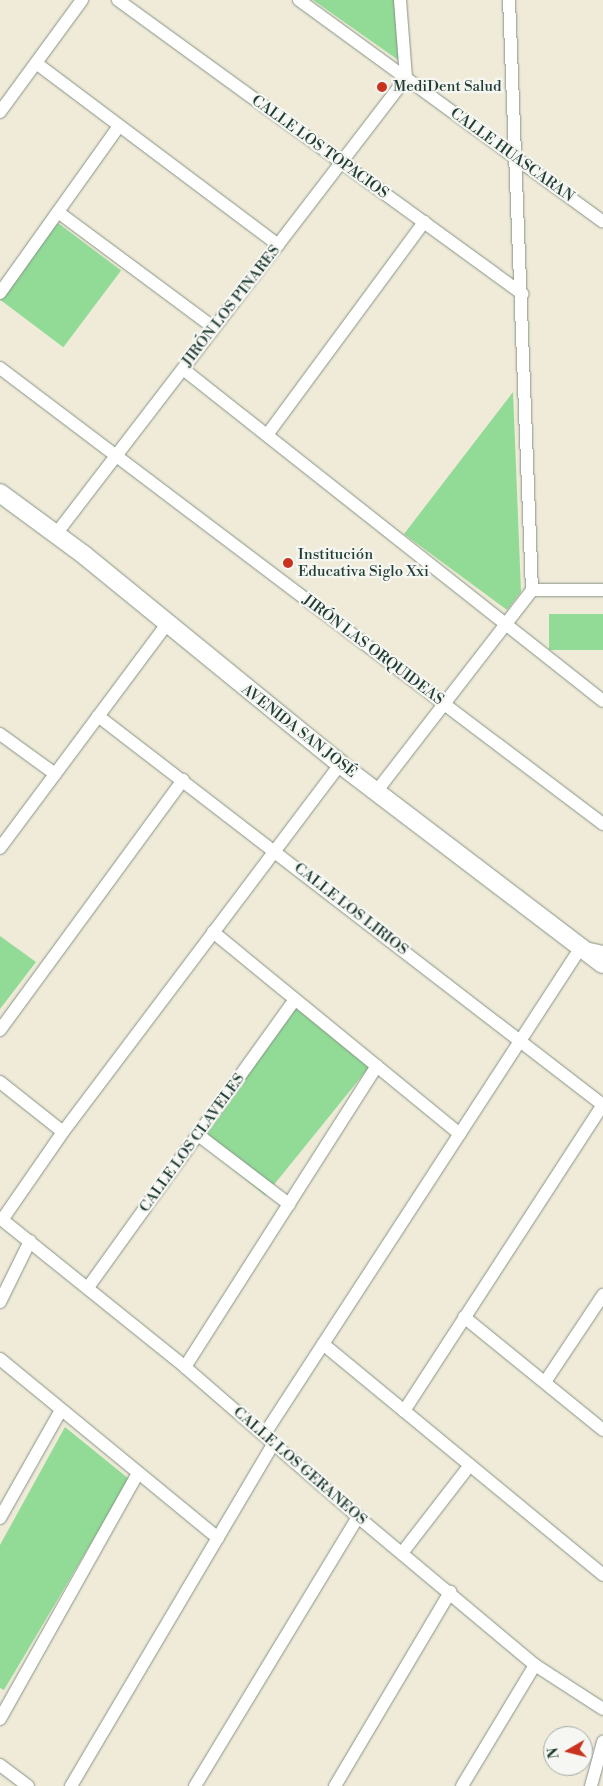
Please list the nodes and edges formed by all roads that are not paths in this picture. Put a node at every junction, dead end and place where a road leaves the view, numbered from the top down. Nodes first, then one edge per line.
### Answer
1 (82, 0) edge
2 (118, 0) edge
3 (299, 0) edge
4 (400, 0) edge
5 (509, 0) edge
6 (36, 63) junction
7 (406, 78) junction
8 (0, 112) edge
9 (119, 126) junction
10 (516, 159) junction
11 (342, 162) junction
12 (58, 212) junction
13 (424, 222) junction
14 (603, 222) edge
15 (278, 245) junction
16 (0, 293) edge
17 (522, 294) junction
18 (214, 328) junction
19 (0, 368) edge
20 (183, 368) junction
21 (267, 435) junction
22 (116, 456) junction
23 (0, 493) edge
24 (56, 534) junction
25 (532, 590) junction
26 (603, 590) edge
27 (505, 623) junction
28 (166, 625) junction
29 (603, 700) edge
30 (443, 703) junction
31 (98, 716) junction
32 (0, 734) edge
33 (340, 764) junction
34 (55, 774) junction
35 (183, 780) junction
36 (376, 792) junction
37 (603, 824) edge
38 (0, 848) edge
39 (275, 850) junction
40 (213, 932) junction
41 (581, 947) junction
42 (603, 952) edge
43 (603, 964) edge
44 (295, 999) junction
45 (0, 1030) edge
46 (520, 1041) junction
47 (377, 1066) junction
48 (0, 1082) edge
49 (603, 1104) edge
50 (63, 1132) junction
51 (197, 1134) junction
52 (460, 1134) junction
53 (289, 1204) junction
54 (1, 1219) edge
55 (30, 1241) junction
56 (88, 1286) junction
57 (603, 1295) edge
58 (0, 1302) edge
59 (599, 1312) edge
60 (464, 1318) junction
61 (323, 1344) junction
62 (0, 1360) edge
63 (185, 1366) junction
64 (545, 1382) junction
65 (61, 1410) junction
66 (404, 1411) junction
67 (603, 1430) edge
68 (269, 1439) junction
69 (470, 1465) junction
70 (138, 1473) junction
71 (358, 1517) junction
72 (0, 1518) edge
73 (218, 1538) junction
74 (402, 1554) junction
75 (603, 1575) edge
76 (450, 1592) junction
77 (535, 1665) junction
78 (603, 1710) edge
79 (0, 1719) edge
80 (603, 1742) edge
81 (0, 1766) edge
82 (28, 1786) edge
83 (71, 1786) edge
84 (195, 1786) edge
85 (335, 1786) edge
86 (462, 1786) edge
87 (591, 1786) edge

1 - 6 street
2 - 11 street, CALLE LOS TOPACIOS
3 - 7 street, CALLE HUASCARAN
4 - 7 street
5 - 10 street
6 - 8 street
6 - 9 street
7 - 10 street, CALLE HUASCARAN
7 - 11 street, JIRÓN LOS PINARES
9 - 12 street
9 - 15 street
10 - 14 street, CALLE HUASCARAN
10 - 17 street
11 - 13 street, CALLE LOS TOPACIOS
11 - 15 street, JIRÓN LOS PINARES
12 - 16 street
12 - 18 street
13 - 17 street, CALLE LOS TOPACIOS
13 - 21 street
15 - 18 street, JIRÓN LOS PINARES
17 - 25 street
18 - 20 street, JIRÓN LOS PINARES
19 - 22 street, JIRÓN LAS ORQUIDEAS
20 - 21 street
20 - 22 street, JIRÓN LOS PINARES
21 - 27 street
22 - 24 street, JIRÓN LOS PINARES
22 - 30 street, JIRÓN LAS ORQUIDEAS
23 - 24 street, AVENIDA SAN JOSÉ
24 - 28 street, AVENIDA SAN JOSÉ
25 - 26 street
25 - 27 street
27 - 29 street
27 - 30 street
28 - 31 street
28 - 33 street, AVENIDA SAN JOSÉ
30 - 36 street
30 - 37 street, JIRÓN LAS ORQUIDEAS
31 - 34 street
31 - 35 street, CALLE LOS LIRIOS
32 - 34 street
33 - 36 street, AVENIDA SAN JOSÉ
33 - 39 street
34 - 38 street
35 - 39 street, CALLE LOS LIRIOS
35 - 45 street
36 - 41 street, AVENIDA SAN JOSÉ
39 - 40 street
39 - 46 street, CALLE LOS LIRIOS
40 - 44 street
40 - 50 street
41 - 42 street
41 - 43 street, AVENIDA SAN JOSÉ
41 - 46 street
44 - 47 street
44 - 51 street, CALLE LOS CLAVELES
46 - 49 street, CALLE LOS LIRIOS
46 - 52 street
47 - 52 street
47 - 53 street
48 - 50 street
49 - 60 street
50 - 54 street
51 - 53 street
51 - 56 street, CALLE LOS CLAVELES
52 - 61 street
53 - 63 street
54 - 55 street, CALLE LOS GERANEOS
55 - 56 street, CALLE LOS GERANEOS
55 - 58 street
56 - 63 street, CALLE LOS GERANEOS
57 - 59 street
59 - 64 street
60 - 64 street
60 - 66 street
61 - 66 street
61 - 68 street
62 - 65 street
63 - 68 street, CALLE LOS GERANEOS
64 - 67 street
65 - 70 street
65 - 72 street
66 - 69 street
68 - 71 street, CALLE LOS GERANEOS
68 - 73 street
69 - 74 street
69 - 75 street
70 - 73 street
70 - 79 street
71 - 74 street, CALLE LOS GERANEOS
71 - 84 street
73 - 83 street
74 - 76 street, CALLE LOS GERANEOS
76 - 77 street, CALLE LOS GERANEOS
76 - 85 street
77 - 78 street, CALLE LOS GERANEOS
77 - 86 street
80 - 87 street
81 - 82 street

